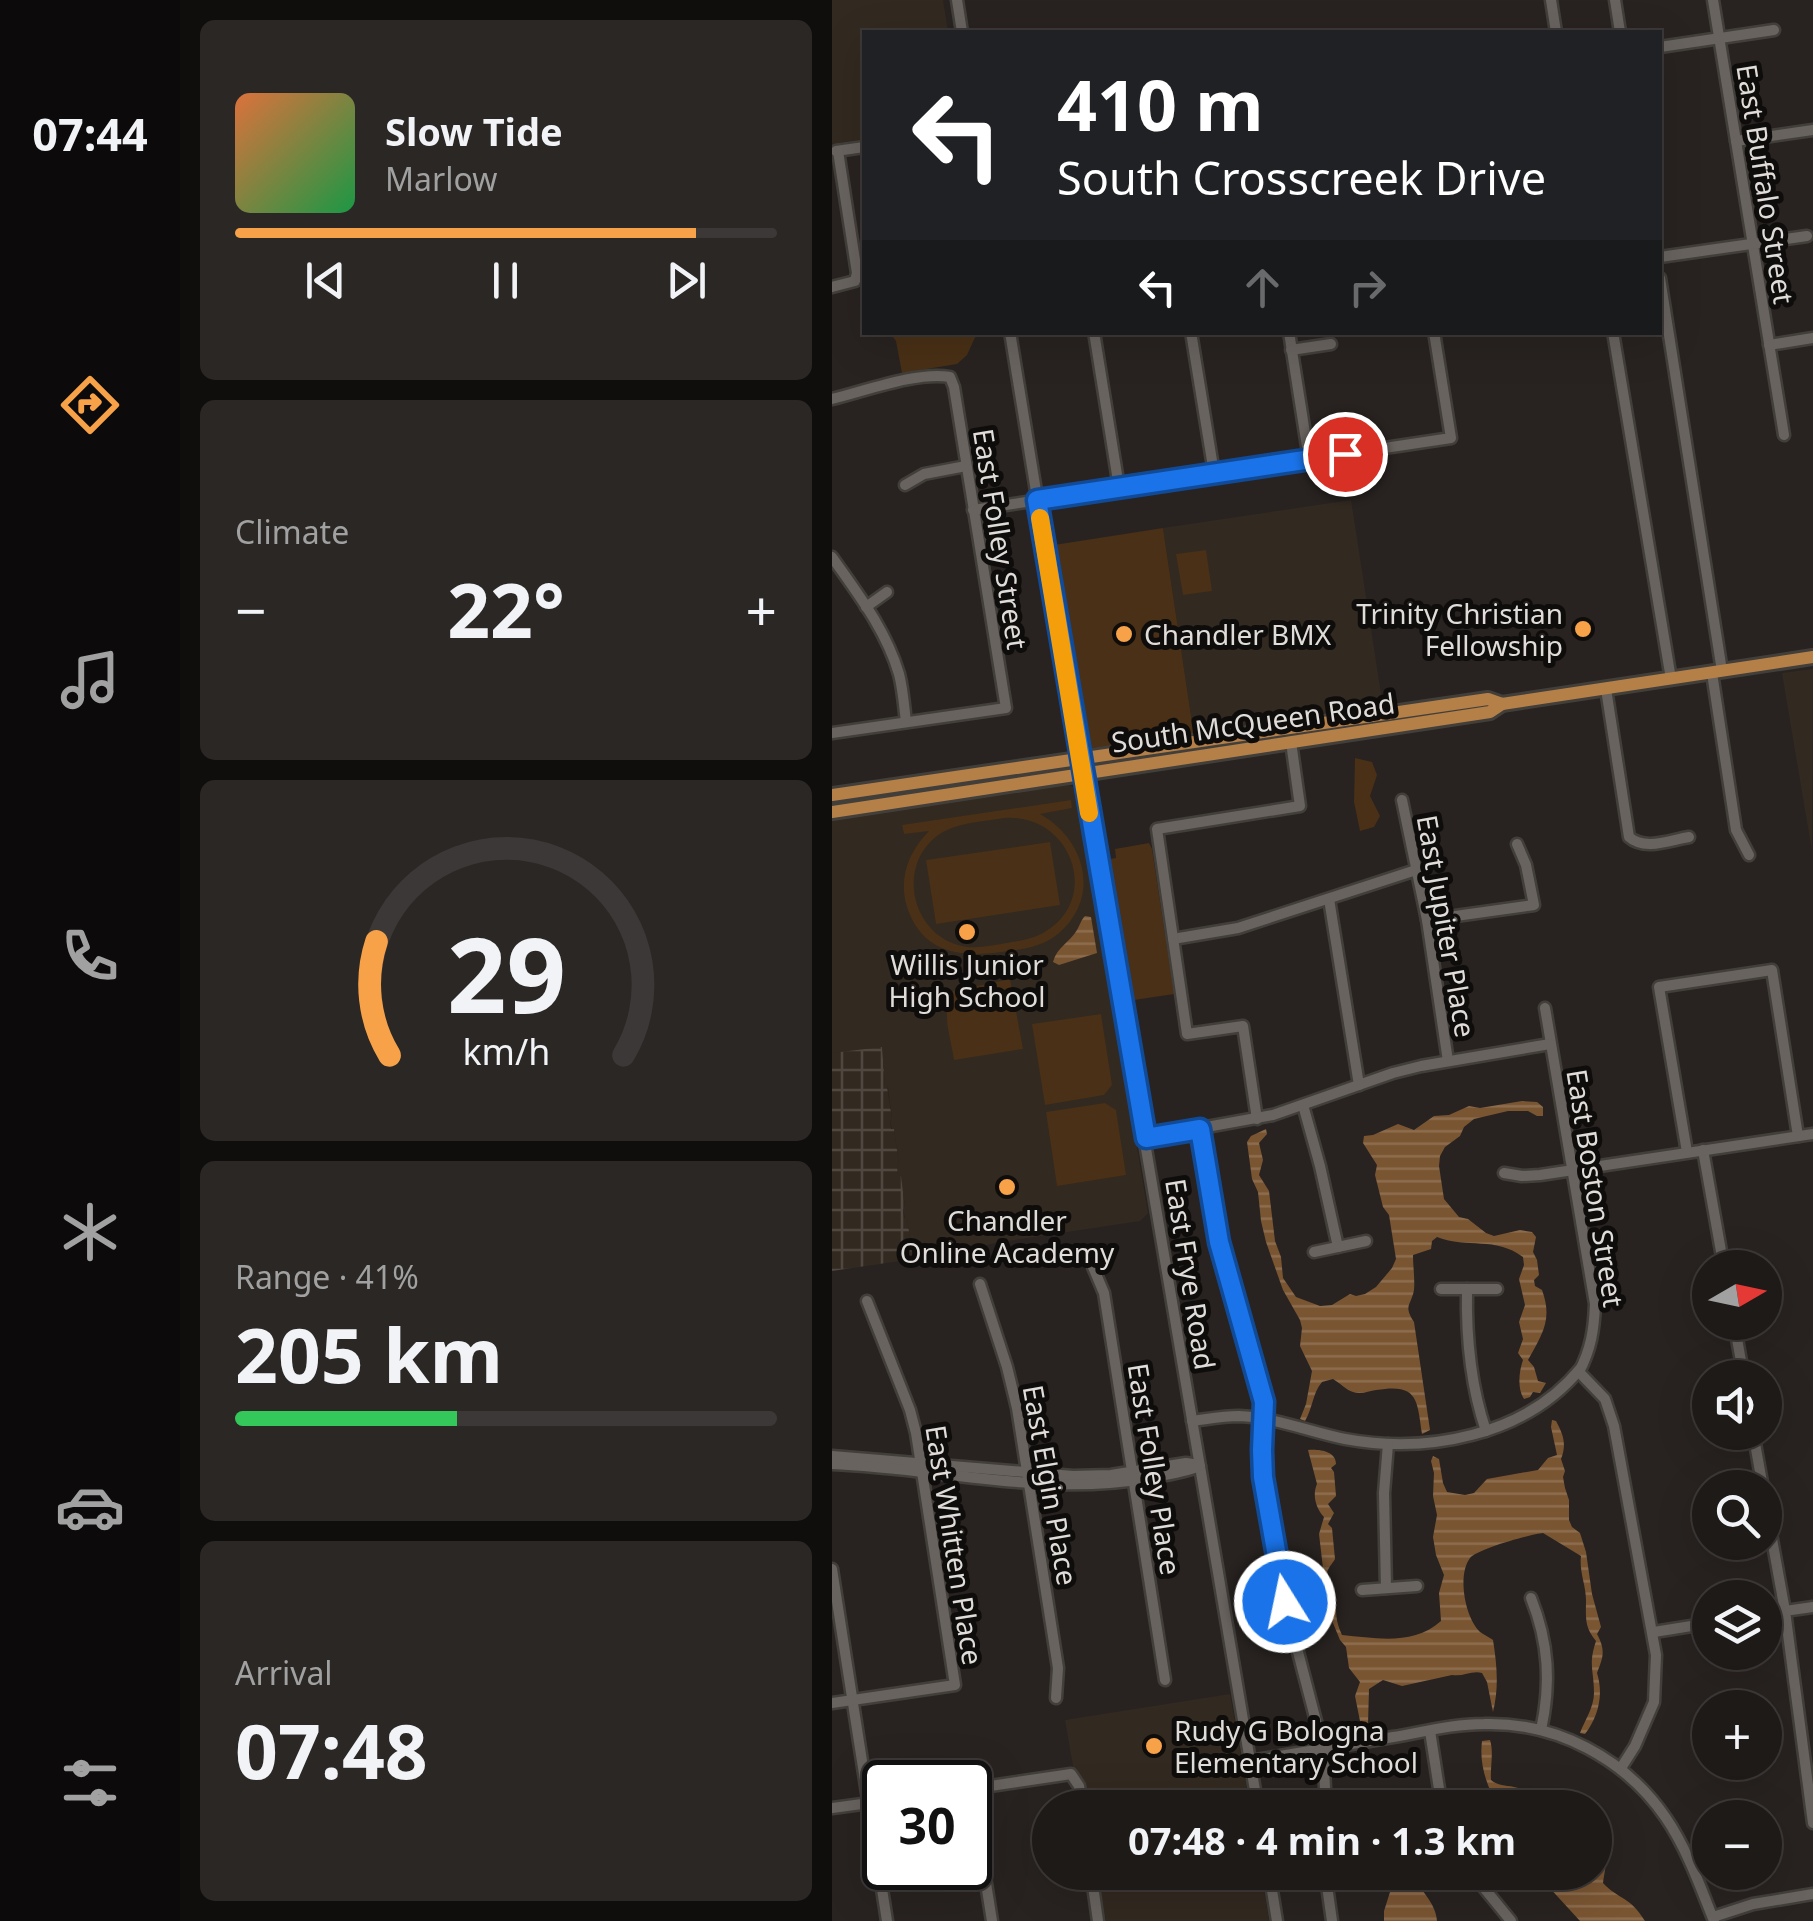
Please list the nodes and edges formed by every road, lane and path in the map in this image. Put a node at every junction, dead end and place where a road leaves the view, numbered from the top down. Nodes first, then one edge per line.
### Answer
1 (957, 0) edge
2 (1550, 0) edge
3 (1614, 0) edge
4 (1713, 0) edge
5 (962, 30) edge
6 (1556, 30) edge
7 (1620, 30) edge
8 (1774, 30) dead end
9 (1719, 38) junction
10 (1662, 47) edge
11 (1812, 130) edge
12 (1736, 141) junction
13 (862, 147) edge
14 (835, 151) edge
15 (1807, 236) dead end
16 (1753, 244) junction
17 (859, 245) edge
18 (1662, 257) edge
19 (832, 287) edge
20 (1662, 292) edge
21 (1010, 335) edge
22 (1094, 335) edge
23 (1191, 335) edge
24 (1290, 335) edge
25 (1434, 335) edge
26 (1614, 335) edge
27 (1812, 338) edge
28 (1331, 344) dead end
29 (1769, 344) junction
30 (1292, 350) junction
31 (832, 398) edge
32 (1784, 435) dead end
33 (1309, 459) junction
34 (966, 466) junction
35 (1214, 473) junction
36 (904, 485) dead end
37 (1119, 487) junction
38 (1037, 500) junction
39 (973, 510) junction
40 (832, 557) edge
41 (886, 592) dead end
42 (866, 607) junction
43 (1812, 658) edge
44 (1717, 672) junction
45 (1672, 679) junction
46 (1606, 689) junction
47 (906, 722) junction
48 (832, 733) edge
49 (1290, 736) junction
50 (1081, 766) junction
51 (832, 795) edge
52 (1402, 800) dead end
53 (832, 812) edge
54 (1689, 837) dead end
55 (1517, 844) dead end
56 (1749, 855) dead end
57 (1416, 870) junction
58 (1328, 899) junction
59 (1427, 920) junction
60 (1173, 939) junction
61 (1545, 1008) dead end
62 (1550, 1044) junction
63 (1448, 1060) junction
64 (1359, 1085) junction
65 (1303, 1105) junction
66 (1257, 1119) junction
67 (1200, 1129) junction
68 (1812, 1134) edge
69 (1798, 1136) junction
70 (1146, 1138) junction
71 (1703, 1150) junction
72 (1687, 1152) junction
73 (1571, 1170) junction
74 (1504, 1173) dead end
75 (1366, 1241) dead end
76 (1338, 1247) junction
77 (1721, 1250) edge
78 (1314, 1252) dead end
79 (1093, 1267) dead end
80 (980, 1284) dead end
81 (1441, 1289) dead end
82 (1467, 1289) junction
83 (1496, 1289) dead end
84 (867, 1301) dead end
85 (1580, 1370) junction
86 (1264, 1420) junction
87 (1192, 1422) junction
88 (1486, 1430) junction
89 (1388, 1444) junction
90 (832, 1456) edge
91 (832, 1464) edge
92 (1200, 1466) junction
93 (922, 1468) junction
94 (1133, 1476) junction
95 (1028, 1477) junction
96 (1776, 1560) edge
97 (832, 1569) edge
98 (1417, 1586) dead end
99 (1386, 1588) junction
100 (1362, 1590) dead end
101 (1531, 1598) dead end
102 (1812, 1607) edge
103 (1782, 1611) edge
104 (1785, 1611) junction
105 (1692, 1626) edge
106 (1654, 1632) junction
107 (1165, 1680) dead end
108 (1056, 1698) dead end
109 (851, 1701) junction
110 (832, 1704) edge
111 (1541, 1730) junction
112 (1430, 1731) junction
113 (1324, 1748) junction
114 (1250, 1761) junction
115 (1809, 1764) edge
116 (862, 1767) edge
117 (1621, 1768) junction
118 (992, 1786) edge
119 (1080, 1790) edge
120 (1255, 1790) edge
121 (1325, 1790) edge
122 (1439, 1790) edge
123 (862, 1804) edge
124 (832, 1808) edge
125 (1812, 1822) edge
126 (882, 1890) edge
127 (987, 1890) edge
128 (1094, 1890) edge
129 (1272, 1890) edge
130 (1328, 1890) edge
131 (1486, 1890) edge
132 (1812, 1894) edge
133 (1714, 1919) edge
134 (887, 1921) edge
135 (992, 1921) edge
136 (1098, 1921) edge
137 (1277, 1921) edge
138 (1332, 1921) edge
139 (1511, 1921) edge

1 - 5 street
2 - 6 street
3 - 7 street
4 - 9 street, East Buffalo Street
8 - 9 street
9 - 10 street
9 - 12 street, East Buffalo Street
11 - 12 street
12 - 16 street, East Buffalo Street
13 - 14 street
14 - 17 street
15 - 16 street
16 - 18 street
16 - 29 street, East Buffalo Street
17 - 19 street
20 - 44 street
21 - 38 street, East Frye Road
22 - 37 street
23 - 35 street
24 - 30 street
25 - 33 street
26 - 45 street
27 - 29 street
28 - 30 street
29 - 32 street, East Buffalo Street
30 - 33 street
31 - 34 street, East Folley Street
33 - 35 street
34 - 36 street
34 - 39 street, East Folley Street
35 - 37 street
37 - 38 street
38 - 39 street
38 - 50 street, East Frye Road
39 - 47 street, East Folley Street
40 - 42 street
41 - 42 street
42 - 47 street
43 - 44 main road, South McQueen Road
44 - 45 main road, South McQueen Road
44 - 56 street
45 - 46 main road, South McQueen Road
46 - 49 main road, South McQueen Road
46 - 54 street
47 - 48 street
49 - 50 main road, South McQueen Road
49 - 60 street
50 - 51 main road, South McQueen Road
50 - 53 main road, South McQueen Road
50 - 70 street, East Frye Road
52 - 57 street, East Jupiter Place
55 - 59 street
57 - 58 street
57 - 59 street, East Jupiter Place
58 - 60 street
58 - 64 street
59 - 63 street, East Jupiter Place
60 - 66 street
61 - 62 street, East Boston Street
62 - 63 street
62 - 73 street, East Boston Street
63 - 64 street
64 - 65 street
65 - 66 street
65 - 76 street
66 - 67 street
67 - 70 street
67 - 86 street
68 - 69 street
69 - 71 street
69 - 72 street
70 - 87 street, East Frye Road
71 - 72 street
71 - 77 street
72 - 73 street
73 - 74 street
73 - 85 street, East Boston Street
75 - 76 street
76 - 78 street
79 - 94 street, East Folley Place
80 - 95 street, East Elgin Place
81 - 82 street
82 - 83 street
82 - 88 street
84 - 93 street, East Whitten Place
85 - 88 street
85 - 106 street
86 - 87 street
86 - 89 street
86 - 113 street
87 - 92 street, East Frye Road
88 - 89 street
89 - 99 street
90 - 93 street
91 - 93 street
92 - 94 street
92 - 114 street, East Frye Road
93 - 95 street
93 - 109 street, East Whitten Place
94 - 95 street
94 - 107 street, East Folley Place
95 - 108 street, East Elgin Place
96 - 104 street
97 - 109 street
98 - 99 street
99 - 100 street
101 - 111 street
102 - 104 street
103 - 104 street
104 - 115 street
105 - 106 street
106 - 117 street
109 - 110 street
109 - 116 street
111 - 112 street
111 - 117 street
112 - 113 street
112 - 122 street
113 - 114 street
113 - 121 street
114 - 120 street, East Frye Road
115 - 125 street
117 - 133 street
118 - 119 street
123 - 124 street
126 - 134 street
127 - 135 street
128 - 136 street
129 - 137 street
130 - 138 street
131 - 139 street
132 - 133 street

